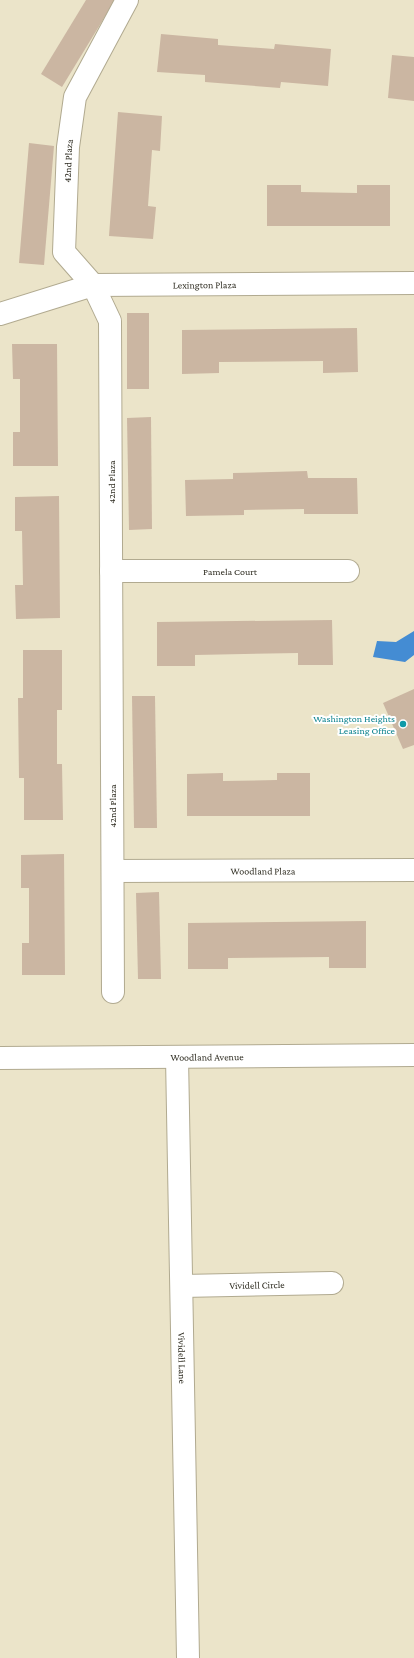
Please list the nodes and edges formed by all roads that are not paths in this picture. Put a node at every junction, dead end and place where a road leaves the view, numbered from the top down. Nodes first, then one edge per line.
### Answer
1 (128, 0) edge
2 (414, 284) edge
3 (94, 285) junction
4 (0, 314) edge
5 (111, 571) junction
6 (348, 571) dead end
7 (414, 870) edge
8 (113, 872) junction
9 (113, 992) dead end
10 (414, 1055) edge
11 (177, 1057) junction
12 (0, 1058) edge
13 (332, 1283) dead end
14 (182, 1286) junction
15 (188, 1658) edge

1 - 3 street, 42nd Plaza
2 - 3 street, Lexington Plaza
3 - 4 street, Lexington Plaza
3 - 5 street, 42nd Plaza
5 - 6 street, Pamela Court
5 - 8 street, 42nd Plaza
7 - 8 street, Woodland Plaza
8 - 9 street, 42nd Plaza
10 - 11 street, Woodland Avenue
11 - 12 street, Woodland Avenue
11 - 14 street, Vividell Lane
13 - 14 street, Vividell Circle
14 - 15 street, Vividell Lane

